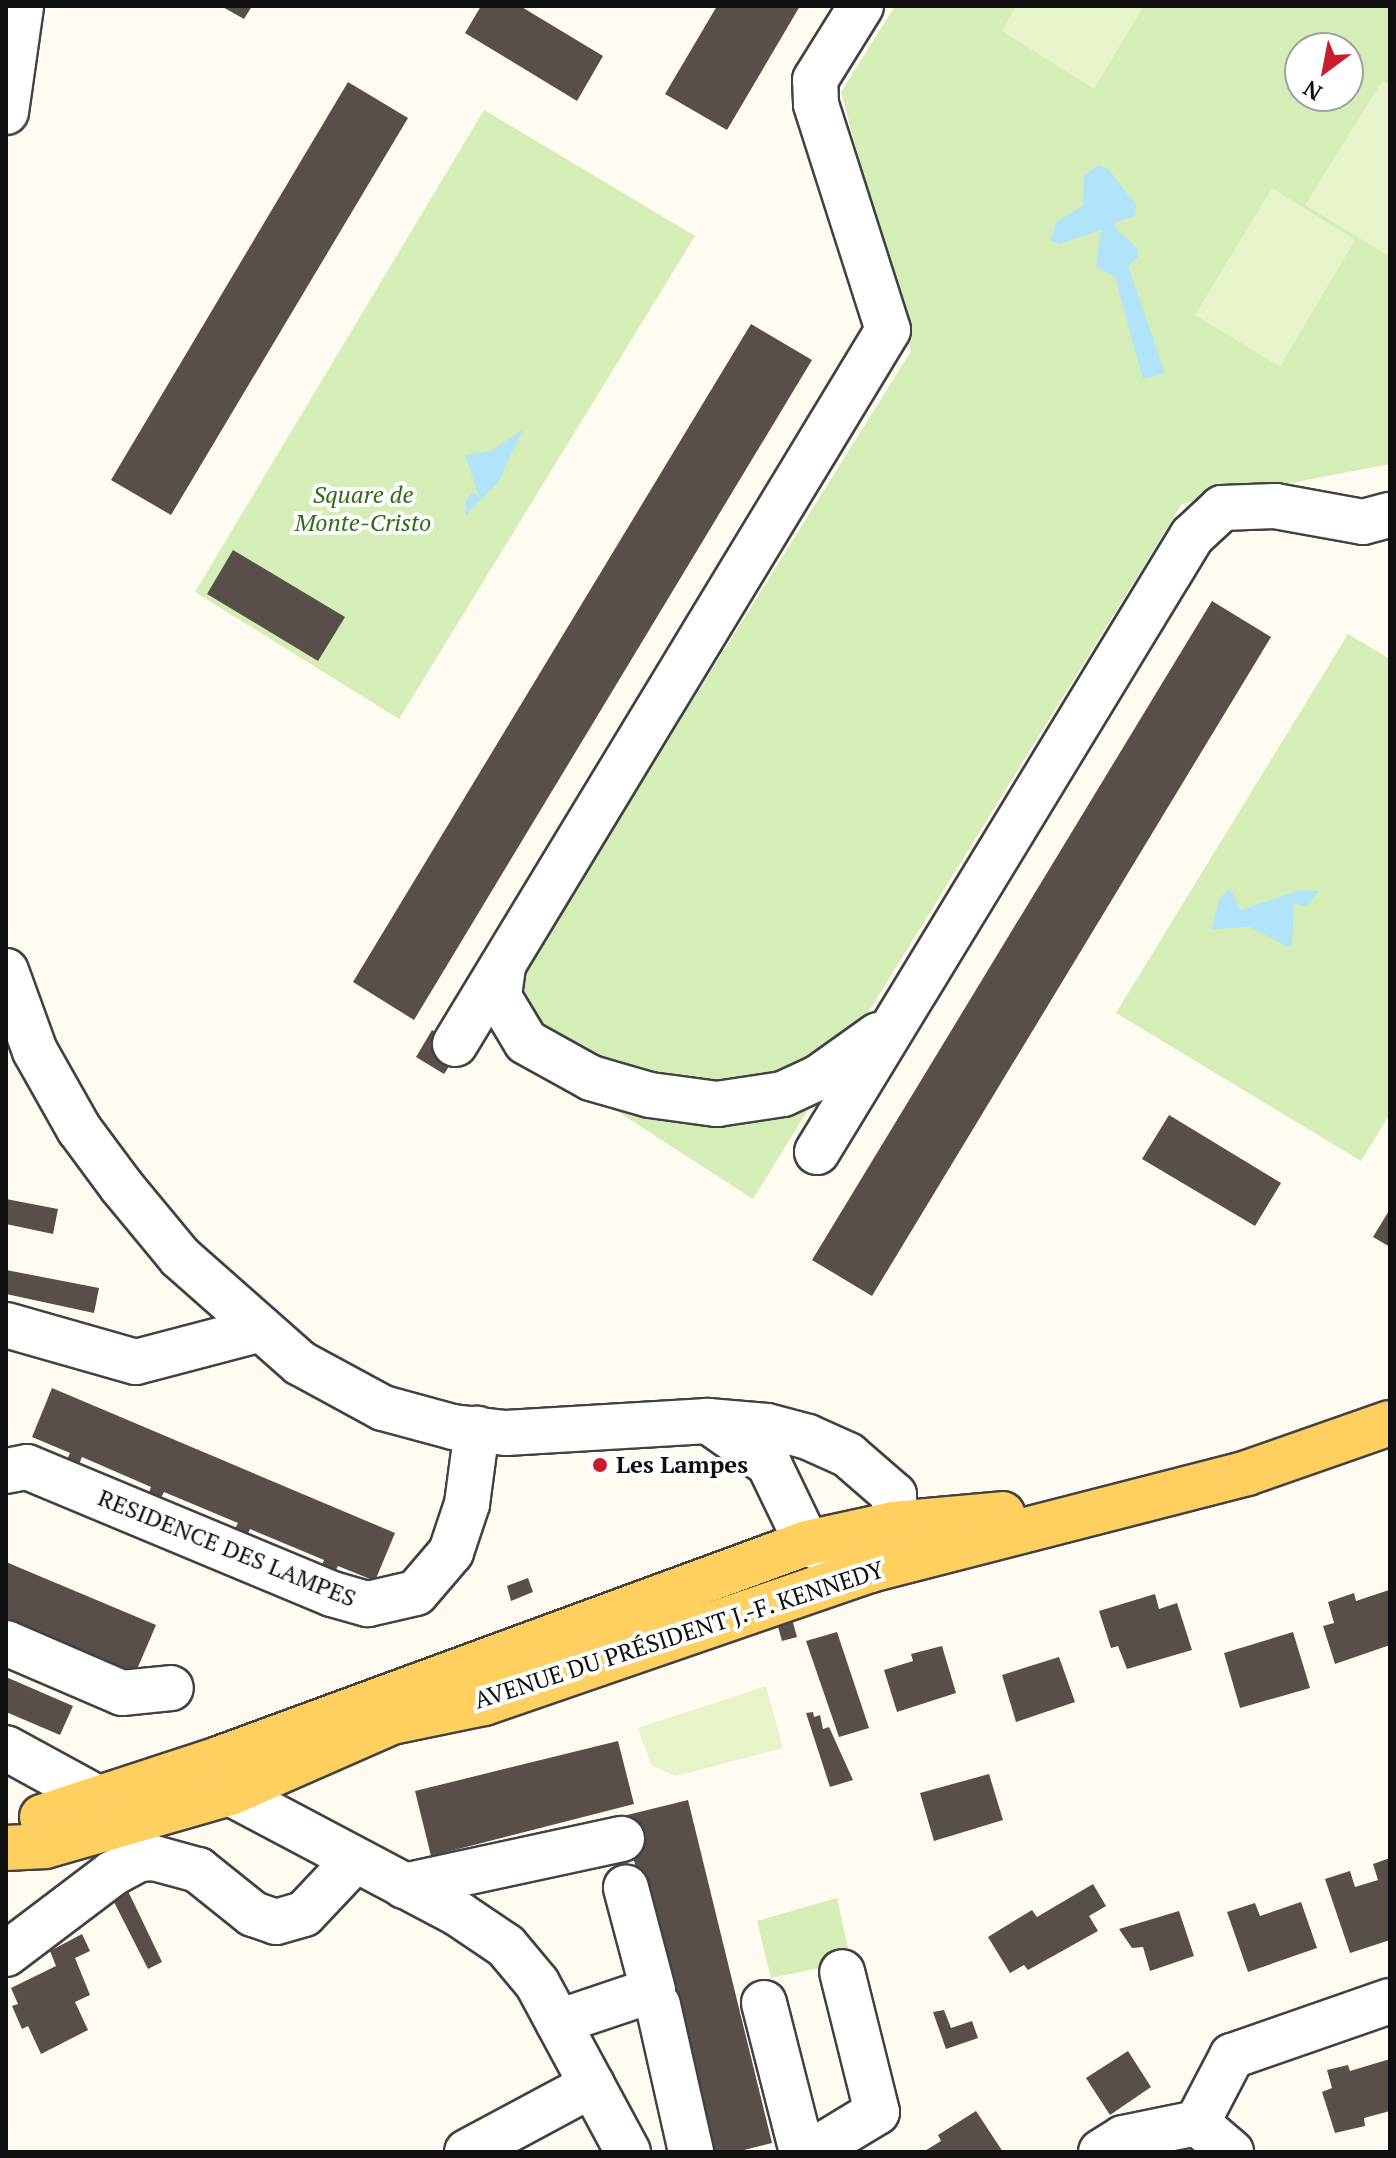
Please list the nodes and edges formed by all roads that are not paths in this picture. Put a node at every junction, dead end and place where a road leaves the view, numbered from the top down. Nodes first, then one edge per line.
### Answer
1 (21, 6) edge
2 (861, 6) edge
3 (6, 112) edge
4 (1390, 515) edge
5 (503, 967) junction
6 (6, 971) edge
7 (896, 1022) junction
8 (455, 1044) dead end
9 (817, 1152) dead end
10 (6, 1325) edge
11 (258, 1330) junction
12 (708, 1421) junction
13 (1390, 1423) edge
14 (477, 1429) junction
15 (6, 1471) edge
16 (1129, 1502) junction
17 (894, 1524) junction
18 (807, 1543) junction
19 (870, 1570) junction
20 (6, 1643) edge
21 (171, 1688) dead end
22 (6, 1748) edge
23 (215, 1779) junction
24 (99, 1799) junction
25 (6, 1832) edge
26 (622, 1839) dead end
27 (6, 1848) edge
28 (355, 1860) junction
29 (626, 1888) dead end
30 (411, 1890) junction
31 (6, 1954) edge
32 (842, 1972) dead end
33 (1390, 2001) edge
34 (764, 2003) dead end
35 (658, 2005) dead end
36 (558, 2022) junction
37 (592, 2085) junction
38 (1197, 2123) junction
39 (467, 2152) edge
40 (628, 2152) edge
41 (691, 2152) edge
42 (802, 2152) edge
43 (811, 2152) edge
44 (1101, 2152) edge
45 (1231, 2152) edge

1 - 3 street
2 - 5 street
4 - 7 street
5 - 7 street
5 - 8 street
6 - 11 street
7 - 9 street
10 - 11 street
11 - 14 street
12 - 14 street
12 - 17 street
12 - 18 street
13 - 16 main road, AVENUE DU PRÉSIDENT J.-F. KENNEDY
14 - 15 street, RESIDENCE DES LAMPES
16 - 17 main road, AVENUE DU PRÉSIDENT J.-F. KENNEDY
16 - 19 main road, AVENUE DU PRÉSIDENT J.-F. KENNEDY
17 - 18 main road, AVENUE DU PRÉSIDENT J.-F. KENNEDY
17 - 19 street
18 - 19 street
18 - 23 main road, AVENUE DU PRÉSIDENT J.-F. KENNEDY
19 - 23 main road, AVENUE DU PRÉSIDENT J.-F. KENNEDY
20 - 21 street
22 - 24 street
23 - 24 main road, AVENUE DU PRÉSIDENT J.-F. KENNEDY
23 - 27 main road, AVENUE DU PRÉSIDENT J.-F. KENNEDY
23 - 28 street
24 - 25 main road, AVENUE DU PRÉSIDENT J.-F. KENNEDY
26 - 30 street
28 - 30 street
28 - 31 street
29 - 36 street
30 - 36 street
32 - 43 street
33 - 38 street
34 - 42 street
35 - 41 street
36 - 37 street
37 - 39 street
37 - 40 street
38 - 44 street
38 - 45 street

